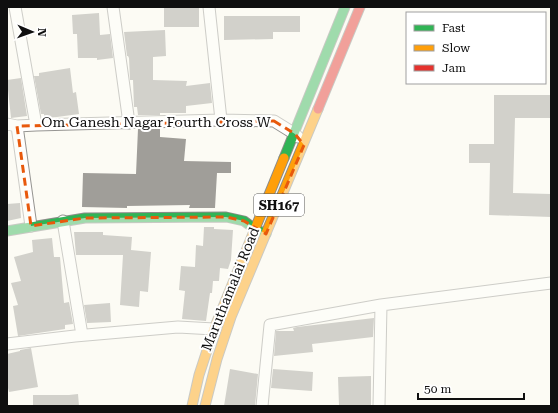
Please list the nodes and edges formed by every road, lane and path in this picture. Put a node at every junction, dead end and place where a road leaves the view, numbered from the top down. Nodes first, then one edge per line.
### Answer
1 (15, 7) edge
2 (114, 7) edge
3 (209, 7) edge
4 (345, 7) edge
5 (360, 7) edge
6 (221, 120) junction
7 (129, 123) junction
8 (12, 125) edge
9 (36, 125) junction
10 (295, 134) junction
11 (304, 145) junction
12 (63, 221) junction
13 (30, 226) junction
14 (255, 229) junction
15 (7, 231) edge
16 (266, 234) junction
17 (551, 283) edge
18 (381, 305) junction
19 (214, 329) junction
20 (82, 335) junction
21 (7, 344) edge
22 (192, 406) edge
23 (205, 406) edge
24 (262, 406) edge
25 (379, 406) edge

1 - 9 street, Om Ganesh Nagar Fourth Cross W
2 - 7 street
3 - 6 street
4 - 10 main road, Maruthamalai Road / SH167
5 - 11 main road, Maruthamalai Road / SH167
6 - 7 street, Om Ganesh Nagar Fourth Cross W
6 - 10 street, Om Ganesh Nagar Fourth Cross W
7 - 9 street, Om Ganesh Nagar Fourth Cross W
8 - 9 street
8 - 13 street
10 - 11 street, Om Ganesh Nagar Fourth Cross W
10 - 14 main road, Maruthamalai Road / SH167
11 - 16 main road, Maruthamalai Road / SH167
12 - 13 main road
12 - 14 main road
12 - 20 street
13 - 15 main road
14 - 16 main road
14 - 19 main road, Maruthamalai Road / SH167
16 - 23 main road, Maruthamalai Road / SH167
17 - 18 street
18 - 24 street
18 - 25 street
19 - 20 street
19 - 22 main road, Maruthamalai Road / SH167
20 - 21 street

